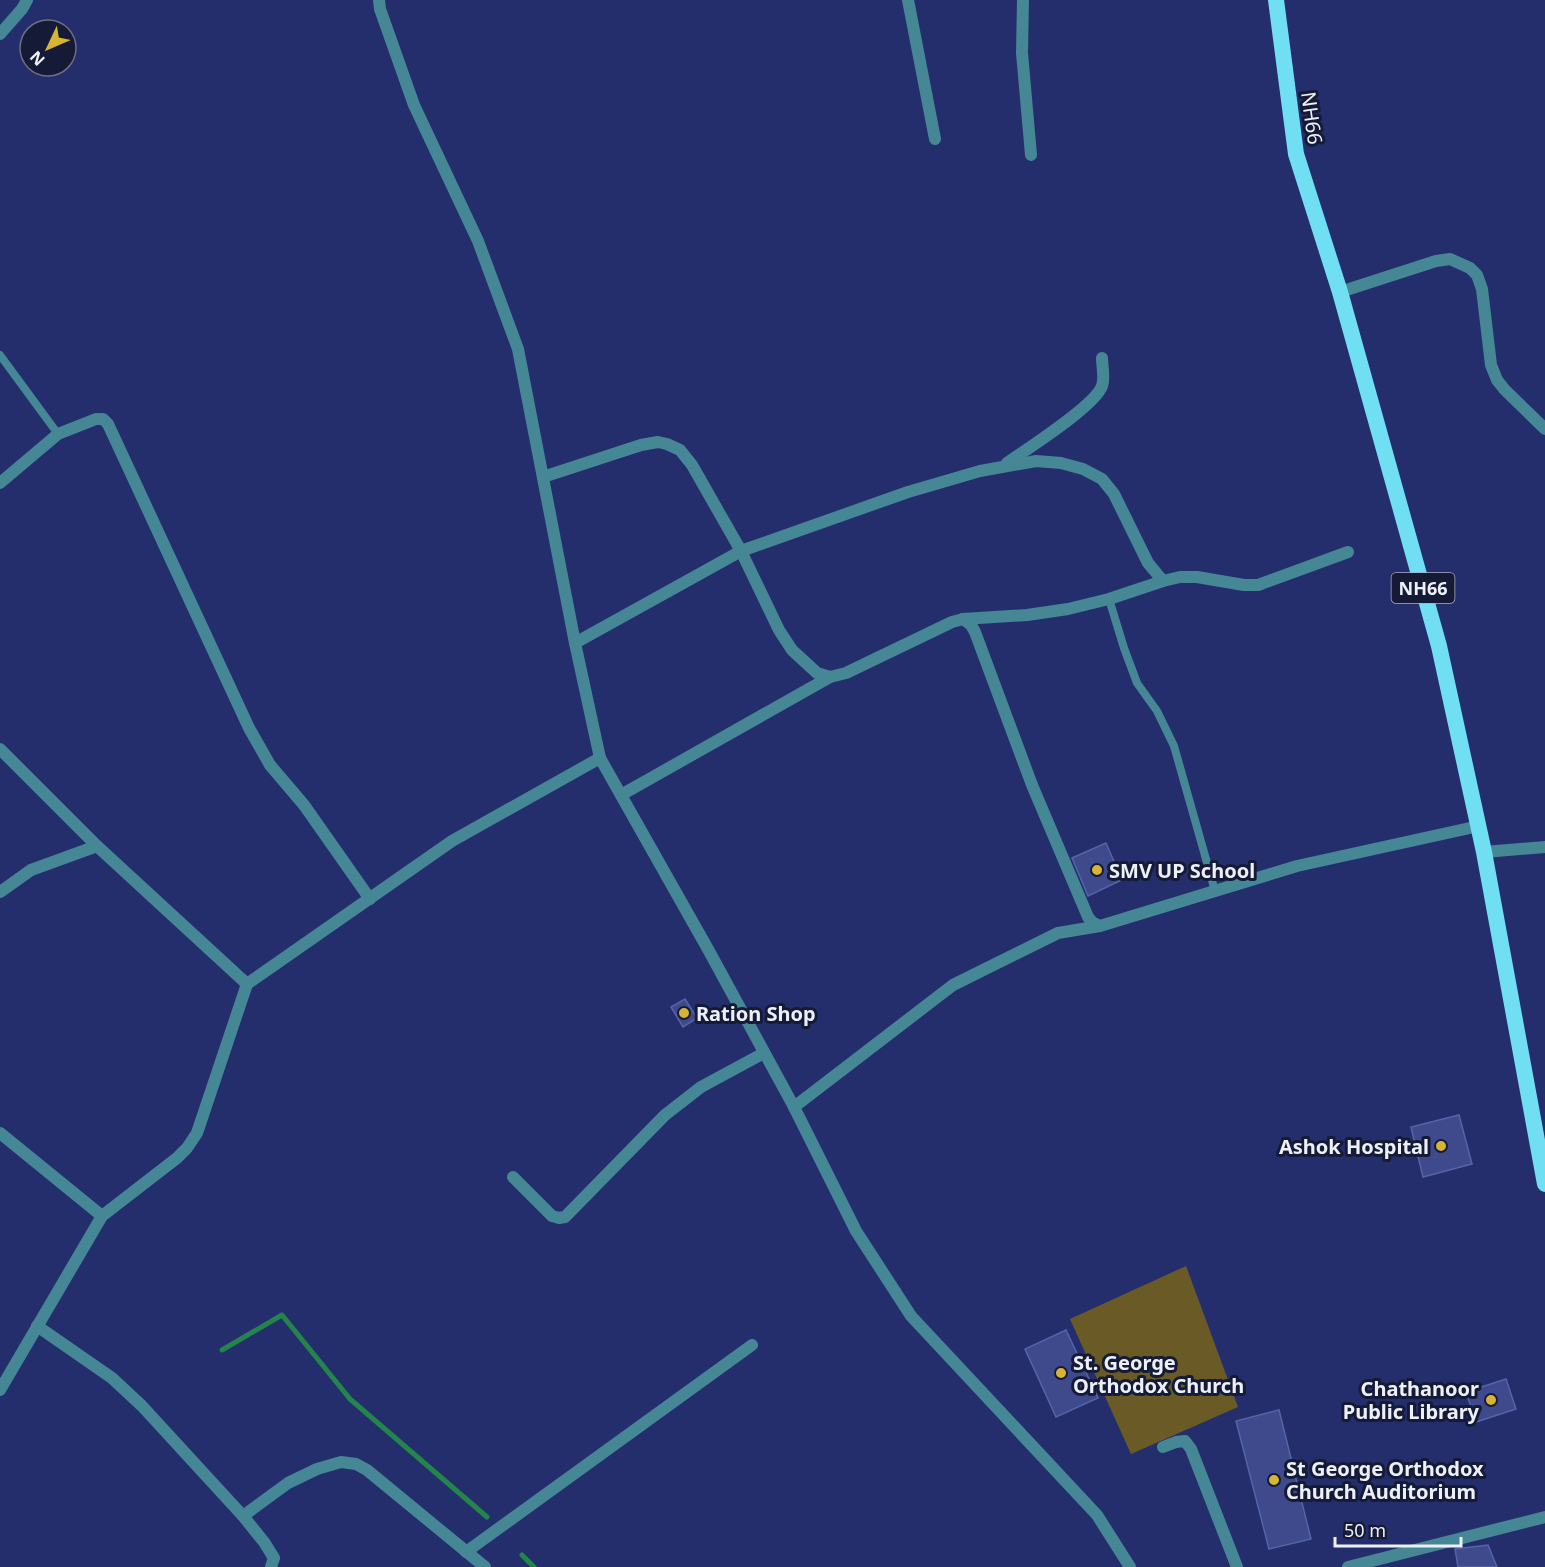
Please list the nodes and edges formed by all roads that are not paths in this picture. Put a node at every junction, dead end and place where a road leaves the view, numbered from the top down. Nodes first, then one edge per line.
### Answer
1 (27, 0) edge
2 (379, 0) edge
3 (908, 0) edge
4 (1023, 0) edge
5 (1276, 0) edge
6 (0, 34) edge
7 (935, 140) dead end
8 (1032, 155) dead end
9 (1340, 292) junction
10 (0, 355) edge
11 (1101, 358) dead end
12 (1545, 429) edge
13 (58, 434) junction
14 (1004, 466) junction
15 (543, 477) junction
16 (0, 483) edge
17 (741, 551) junction
18 (1348, 552) dead end
19 (1162, 581) junction
20 (1109, 599) junction
21 (963, 619) junction
22 (574, 643) junction
23 (830, 677) junction
24 (0, 749) edge
25 (600, 758) junction
26 (621, 795) junction
27 (1479, 826) junction
28 (97, 846) junction
29 (1545, 847) edge
30 (1484, 852) junction
31 (1215, 891) junction
32 (0, 892) edge
33 (370, 899) junction
34 (1100, 926) junction
35 (247, 984) junction
36 (764, 1053) junction
37 (794, 1107) junction
38 (0, 1133) edge
39 (1542, 1149) edge
40 (513, 1177) dead end
41 (1545, 1184) edge
42 (102, 1216) junction
43 (37, 1326) junction
44 (752, 1345) dead end
45 (0, 1390) edge
46 (1163, 1447) dead end
47 (243, 1516) junction
48 (1545, 1517) edge
49 (466, 1552) junction
50 (271, 1567) edge
51 (485, 1567) edge
52 (1130, 1567) edge
53 (1237, 1567) edge
54 (1348, 1567) edge

1 - 6 street
2 - 15 street
3 - 7 street
4 - 8 street
5 - 9 highway, NH66 / NH66
9 - 12 street
9 - 27 highway, NH66 / NH66
10 - 13 lane
11 - 14 street
13 - 16 street
13 - 33 street
14 - 17 street
14 - 19 street
15 - 17 street
15 - 22 street
17 - 22 street
17 - 23 street
18 - 19 street
19 - 20 street
20 - 21 street
20 - 31 lane
21 - 23 street
21 - 34 street
22 - 25 street
23 - 26 street
24 - 28 street
25 - 26 street
25 - 33 street
26 - 36 street
27 - 30 highway, NH66 / NH66
27 - 31 street
28 - 32 street
28 - 35 street
29 - 30 street
30 - 39 highway, NH66 / NH66
31 - 34 street
33 - 35 street
34 - 37 street
35 - 42 street
36 - 37 street
36 - 40 street
37 - 52 street
38 - 42 street
39 - 41 highway, NH66 / NH66
42 - 43 street
43 - 45 street
43 - 47 street
44 - 49 street
46 - 53 street
47 - 49 street
47 - 50 street
48 - 54 street
49 - 51 street

